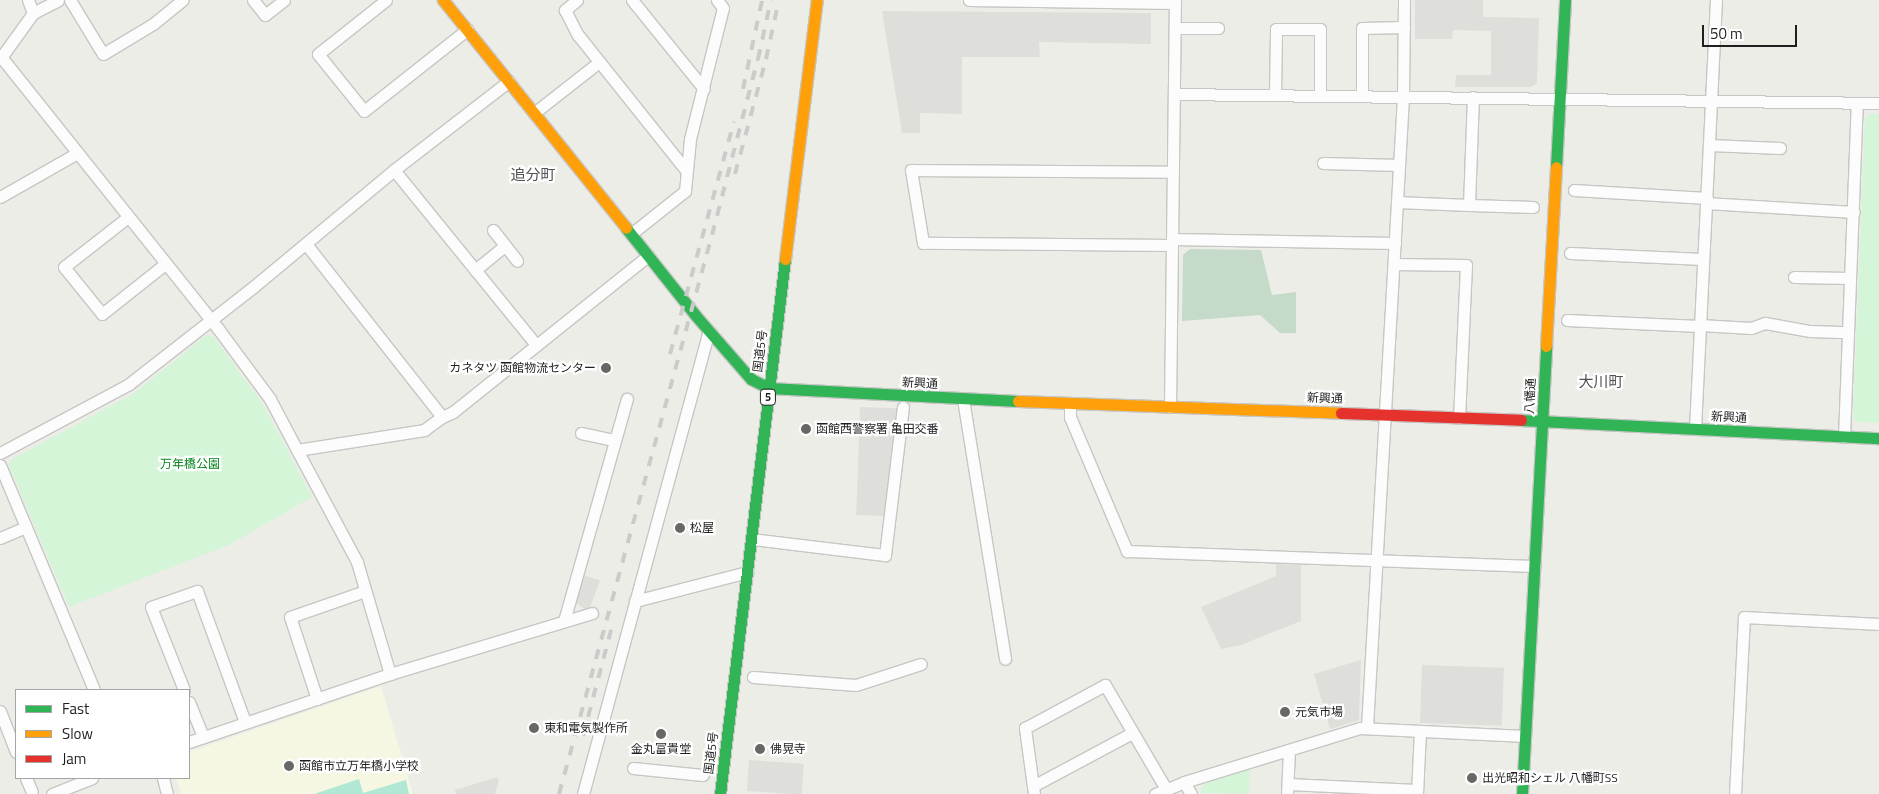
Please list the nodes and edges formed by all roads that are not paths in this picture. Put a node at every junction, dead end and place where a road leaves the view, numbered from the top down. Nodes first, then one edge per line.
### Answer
1 (28, 0) edge
2 (58, 0) edge
3 (70, 0) edge
4 (182, 0) edge
5 (253, 0) edge
6 (284, 0) edge
7 (386, 0) edge
8 (443, 0) edge
9 (577, 0) edge
10 (632, 0) edge
11 (717, 0) edge
12 (817, 0) edge
13 (969, 0) edge
14 (986, 0) edge
15 (1404, 0) edge
16 (1565, 0) edge
17 (1716, 0) edge
18 (1095, 1) edge
19 (1175, 1) edge
20 (33, 13) junction
21 (1404, 27) junction
22 (1175, 28) junction
23 (1218, 28) dead end
24 (468, 30) junction
25 (1, 59) edge
26 (599, 62) junction
27 (509, 81) junction
28 (704, 89) junction
29 (1175, 94) junction
30 (1275, 95) junction
31 (1320, 96) junction
32 (1362, 96) junction
33 (1403, 97) junction
34 (1473, 98) junction
35 (1559, 98) junction
36 (1711, 101) junction
37 (1857, 103) junction
38 (1879, 104) edge
39 (534, 113) junction
40 (1709, 145) junction
41 (1780, 148) dead end
42 (77, 153) junction
43 (1323, 163) dead end
44 (1399, 165) junction
45 (685, 169) junction
46 (394, 170) junction
47 (1173, 172) junction
48 (1574, 190) dead end
49 (0, 197) edge
50 (1706, 200) junction
51 (1397, 202) junction
52 (1469, 205) junction
53 (1533, 207) dead end
54 (1854, 212) junction
55 (128, 217) junction
56 (493, 230) dead end
57 (631, 234) junction
58 (1172, 242) junction
59 (1395, 243) junction
60 (306, 244) junction
61 (505, 246) junction
62 (1570, 253) dead end
63 (648, 256) junction
64 (1704, 259) junction
65 (517, 261) dead end
66 (165, 264) junction
67 (1394, 264) junction
68 (475, 270) junction
69 (1794, 277) dead end
70 (1850, 278) junction
71 (1567, 320) dead end
72 (210, 321) junction
73 (1700, 325) junction
74 (709, 331) junction
75 (1848, 332) junction
76 (536, 345) junction
77 (769, 388) junction
78 (627, 398) dead end
79 (963, 398) junction
80 (1070, 404) junction
81 (903, 407) dead end
82 (1170, 407) junction
83 (1386, 414) junction
84 (442, 416) junction
85 (1459, 418) junction
86 (1542, 421) junction
87 (1695, 429) junction
88 (581, 433) dead end
89 (1844, 437) junction
90 (1879, 438) edge
91 (614, 440) junction
92 (297, 450) junction
93 (0, 453) edge
94 (0, 465) edge
95 (26, 527) junction
96 (0, 538) edge
97 (752, 539) junction
98 (1378, 559) junction
99 (1535, 566) junction
100 (747, 572) junction
101 (365, 591) junction
102 (635, 601) junction
103 (592, 613) dead end
104 (564, 621) junction
105 (1879, 624) edge
106 (1005, 659) dead end
107 (921, 664) dead end
108 (390, 674) junction
109 (753, 677) dead end
110 (94, 689) edge
111 (184, 689) edge
112 (317, 699) junction
113 (190, 704) edge
114 (0, 712) edge
115 (245, 722) junction
116 (1367, 727) junction
117 (1420, 731) junction
118 (1132, 733) junction
119 (203, 736) junction
120 (1525, 736) junction
121 (190, 742) edge
122 (15, 750) edge
123 (1289, 750) junction
124 (633, 768) dead end
125 (703, 776) dead end
126 (26, 779) edge
127 (90, 779) edge
128 (162, 779) edge
129 (1184, 782) junction
130 (1287, 789) edge
131 (1034, 790) edge
132 (32, 792) dead end
133 (1159, 792) edge
134 (1417, 792) edge
135 (52, 794) edge
136 (168, 794) edge
137 (583, 794) edge
138 (720, 794) edge
139 (1191, 794) edge
140 (1522, 794) edge
141 (1735, 794) edge

1 - 20 street
2 - 20 street
3 - 4 street
5 - 6 street
7 - 24 street
8 - 24 main road
9 - 26 street
10 - 28 street
11 - 28 street
12 - 77 main road, 国道5号 / 5
13 - 14 street
14 - 18 street
15 - 21 street
16 - 35 main road, 八幡通
17 - 36 street
18 - 19 street
19 - 22 street
20 - 25 street
21 - 32 street
21 - 33 street
22 - 23 street
22 - 29 street
24 - 27 main road
25 - 42 street
26 - 39 street
26 - 45 street
27 - 39 main road
27 - 46 street
28 - 45 street
29 - 30 street
29 - 47 street
30 - 31 street
30 - 31 street
31 - 32 street
32 - 33 street
33 - 34 street
33 - 44 street
34 - 35 street
34 - 52 street
35 - 36 street
35 - 86 main road, 八幡通
36 - 37 street
36 - 40 street
37 - 38 street
37 - 54 street
39 - 57 main road
40 - 41 street
40 - 50 street
42 - 49 street
42 - 55 street
43 - 44 street
44 - 51 street
45 - 57 street
46 - 60 street
46 - 68 street
47 - 58 street
47 - 58 street
48 - 50 street
50 - 54 street
50 - 64 street
51 - 52 street
51 - 59 street
52 - 53 street
54 - 70 street
55 - 66 street
55 - 66 street
56 - 61 street
57 - 63 main road
58 - 59 street
58 - 82 street
59 - 67 street
60 - 72 street
60 - 84 street
61 - 65 street
61 - 68 street
62 - 64 street
63 - 74 main road
63 - 76 street
64 - 73 street
66 - 72 street
67 - 83 street
67 - 85 street
68 - 76 street
69 - 70 street
70 - 75 street
71 - 73 street
72 - 92 street
72 - 93 street
73 - 75 street
73 - 87 street
74 - 77 main road
74 - 102 street
75 - 89 street
76 - 84 street
77 - 79 main road, 新興通
77 - 97 main road, 国道5号 / 5
78 - 91 street
79 - 80 main road, 新興通
79 - 106 street
80 - 82 main road, 新興通
80 - 98 street
81 - 97 street
82 - 83 main road, 新興通
83 - 85 main road, 新興通
83 - 98 street
84 - 92 street
85 - 86 main road, 新興通
86 - 87 main road, 新興通
86 - 99 main road, 八幡通
87 - 89 main road, 新興通
88 - 91 street
89 - 90 main road, 新興通
91 - 104 street
92 - 101 street
94 - 95 street
95 - 96 street
95 - 110 street
97 - 100 main road, 国道5号 / 5
98 - 99 street
98 - 116 street
99 - 120 main road, 八幡通
100 - 102 street
100 - 138 main road, 国道5号 / 5
101 - 108 street
101 - 112 street
102 - 137 street
103 - 104 street
104 - 108 street
105 - 141 street
107 - 109 street
108 - 112 street
111 - 115 street
112 - 115 street
113 - 119 street
114 - 122 street
115 - 119 street
116 - 117 street
116 - 123 street
117 - 120 street
117 - 134 street
118 - 131 street
118 - 131 street
118 - 133 street
119 - 121 street
120 - 140 main road, 八幡通
123 - 129 street
123 - 130 street
124 - 125 street
126 - 132 street
127 - 135 street
128 - 136 street
129 - 133 street
129 - 139 street
130 - 134 street

